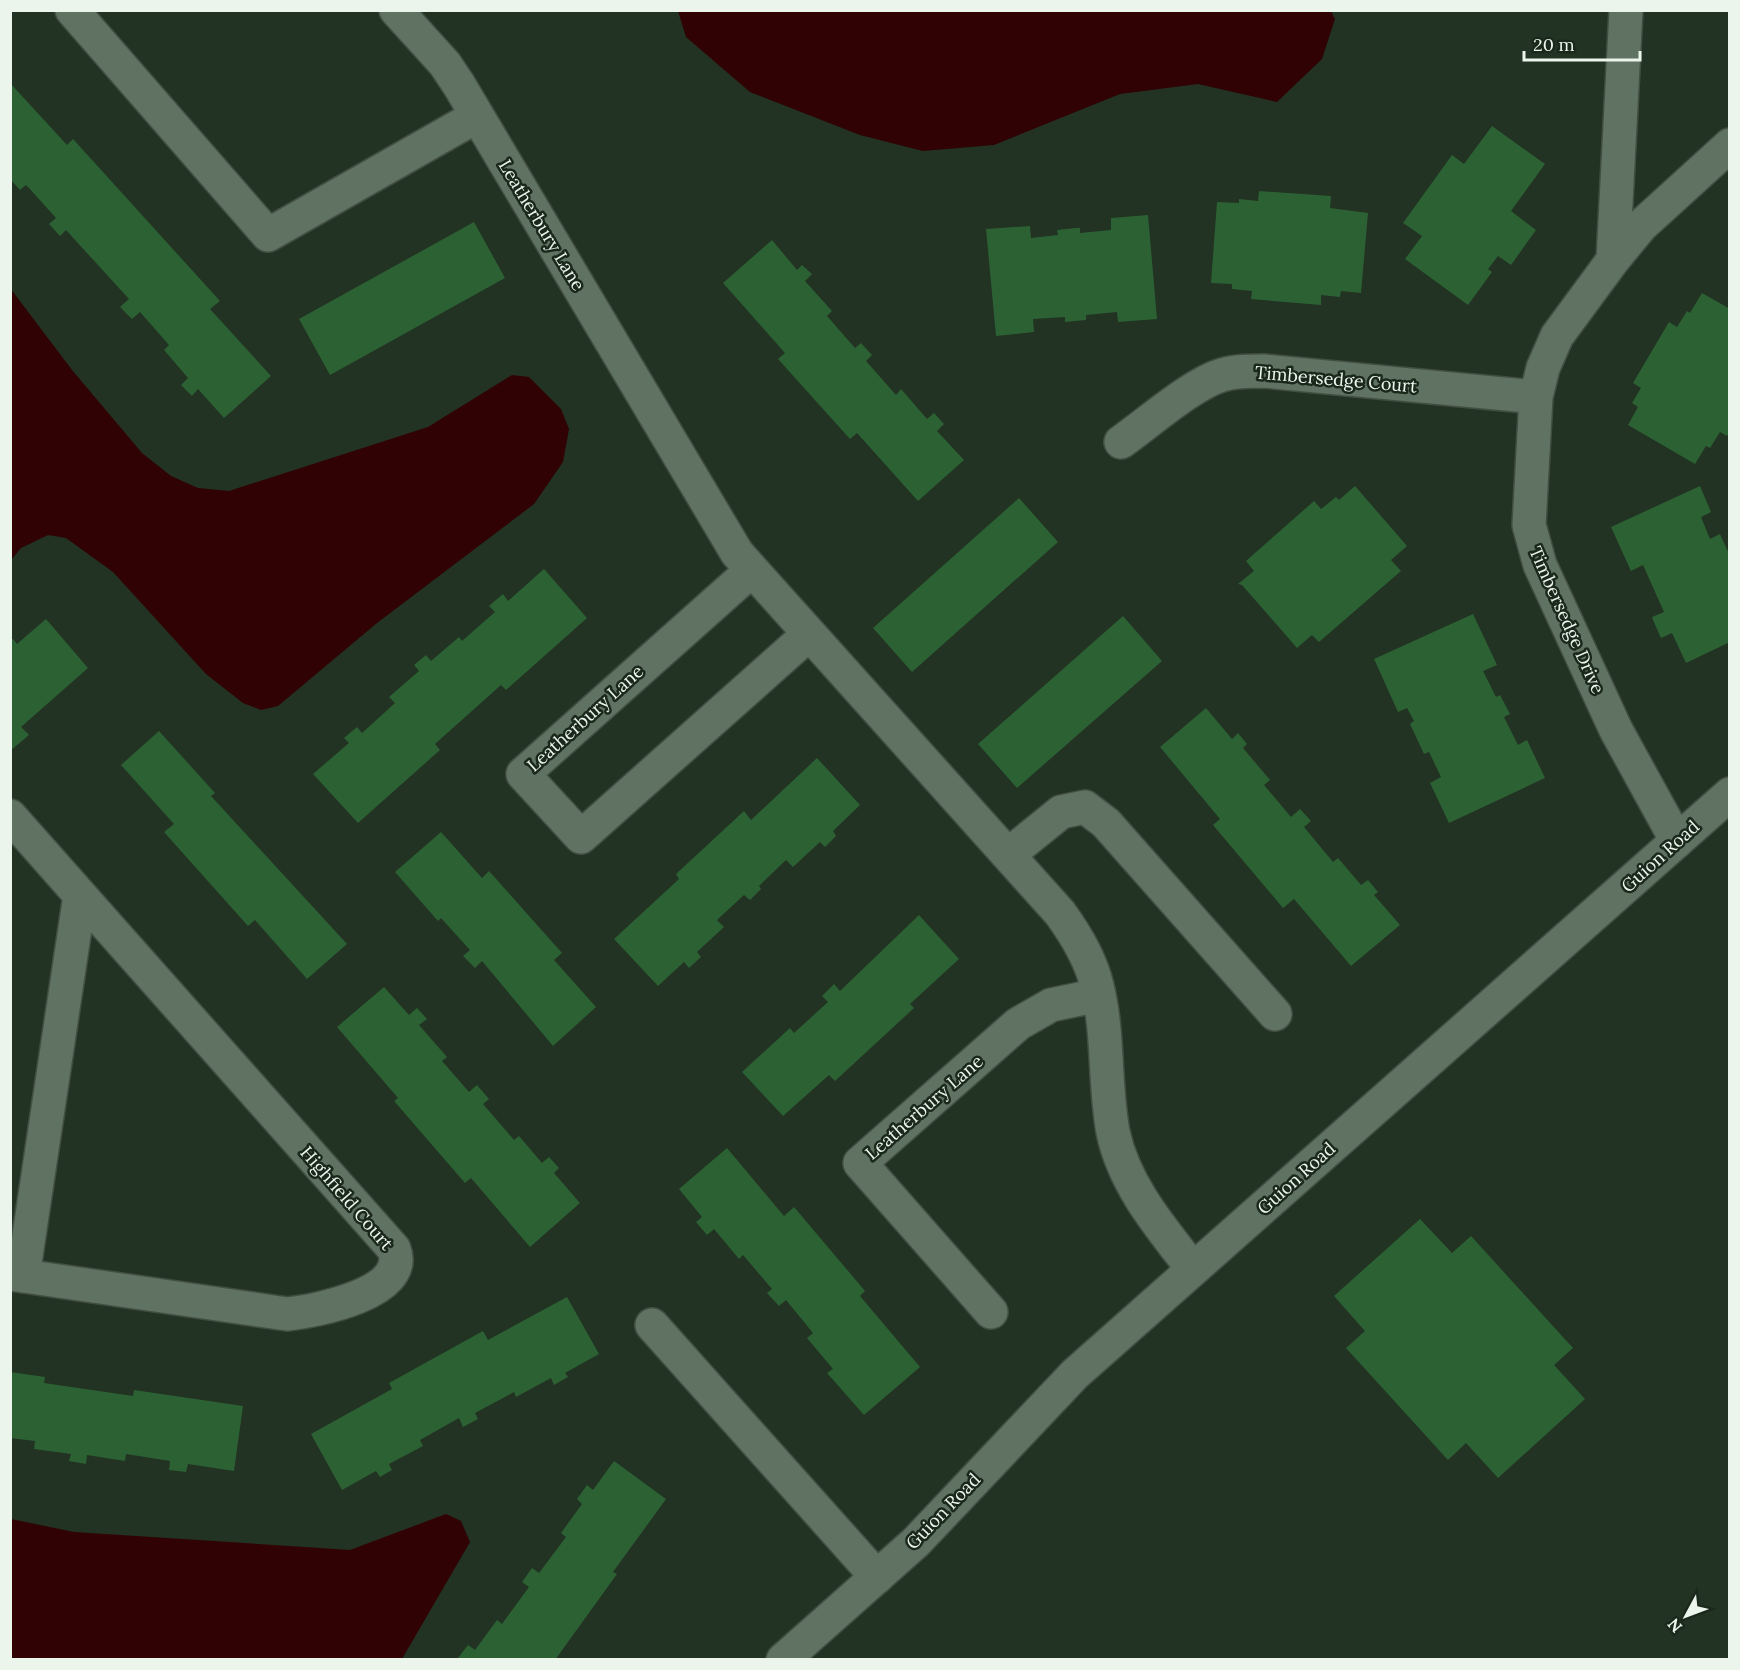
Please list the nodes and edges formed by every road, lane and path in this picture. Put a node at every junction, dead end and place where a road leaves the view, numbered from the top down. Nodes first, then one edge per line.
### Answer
1 (72, 10) edge
2 (396, 10) edge
3 (1626, 10) edge
4 (477, 116) junction
5 (1730, 145) edge
6 (1613, 260) junction
7 (1536, 397) junction
8 (1120, 442) dead end
9 (752, 570) junction
10 (809, 634) junction
11 (1730, 794) edge
12 (10, 816) edge
13 (1677, 841) junction
14 (1008, 855) junction
15 (80, 895) junction
16 (1099, 995) junction
17 (1275, 1014) dead end
18 (1193, 1269) junction
19 (17, 1275) edge
20 (991, 1312) dead end
21 (652, 1325) dead end
22 (877, 1577) junction
23 (783, 1659) edge

1 - 4 street
2 - 4 street, Leatherbury Lane
3 - 6 street
4 - 9 street, Leatherbury Lane
5 - 6 street, Timbersedge Drive
6 - 7 street, Timbersedge Drive
7 - 8 street, Timbersedge Court
7 - 13 street, Timbersedge Drive
9 - 10 street, Leatherbury Lane
9 - 10 street, Leatherbury Lane
10 - 14 street, Leatherbury Lane
11 - 13 street, Guion Road
12 - 15 street, Highfield Court
13 - 18 street, Guion Road
14 - 16 street, Leatherbury Lane
14 - 17 street
15 - 19 street, Highfield Court
15 - 19 street, Highfield Court
16 - 18 street, Leatherbury Lane
16 - 20 street, Leatherbury Lane
18 - 22 street, Guion Road
21 - 22 street
22 - 23 street, Guion Road

